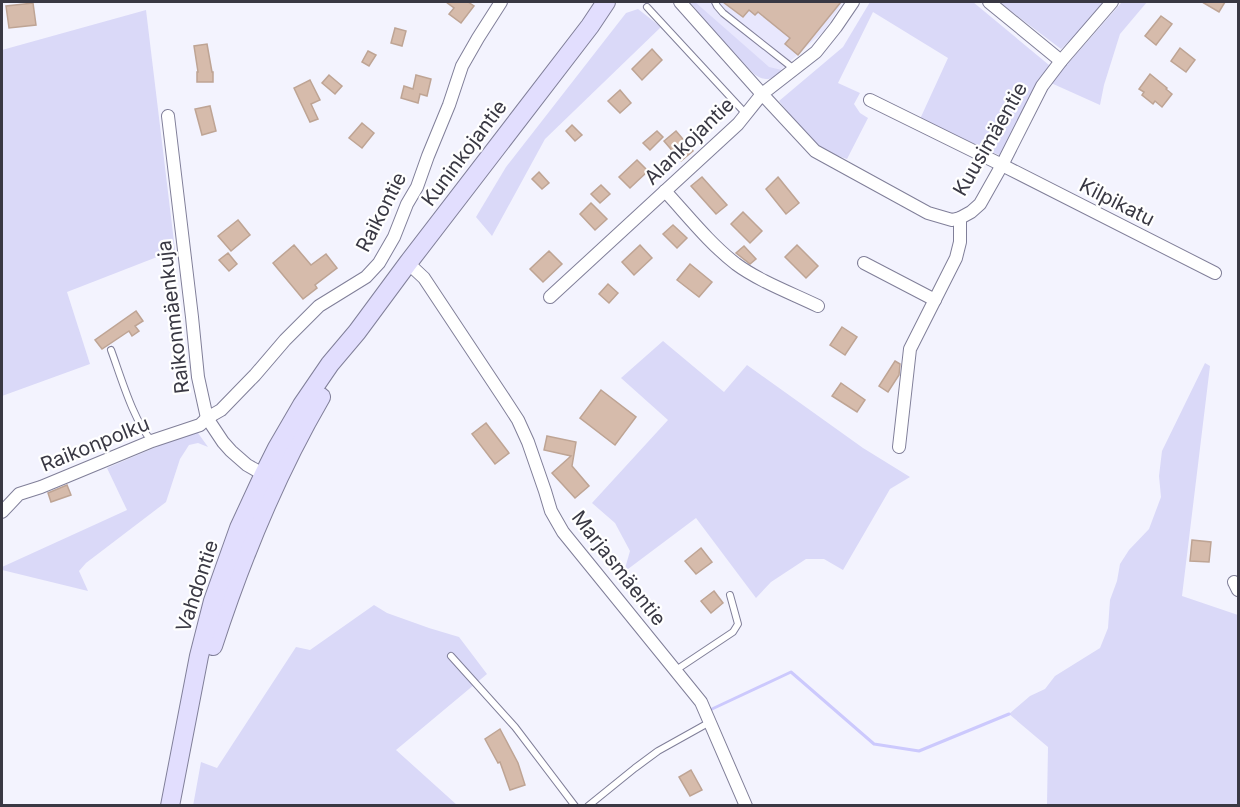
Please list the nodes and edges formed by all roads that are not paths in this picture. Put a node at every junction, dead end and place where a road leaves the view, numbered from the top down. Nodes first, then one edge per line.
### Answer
1 (501, 2) edge
2 (606, 2) edge
3 (680, 2) edge
4 (716, 2) edge
5 (853, 2) edge
6 (989, 2) edge
7 (1112, 2) edge
8 (647, 7) dead end
9 (1061, 61) junction
10 (794, 70) junction
11 (762, 94) junction
12 (870, 100) dead end
13 (747, 114) junction
14 (168, 116) dead end
15 (1002, 165) junction
16 (665, 191) junction
17 (960, 218) junction
18 (408, 263) junction
19 (864, 263) dead end
20 (1215, 273) dead end
21 (550, 297) dead end
22 (935, 300) junction
23 (818, 306) dead end
24 (111, 350) dead end
25 (207, 418) junction
26 (152, 441) junction
27 (899, 447) dead end
28 (270, 478) junction
29 (2, 512) edge
30 (730, 596) dead end
31 (451, 656) dead end
32 (675, 671) junction
33 (710, 722) junction
34 (170, 806) edge
35 (575, 806) edge
36 (588, 806) edge
37 (746, 806) edge

1 - 25 street, Raikontie
2 - 18 main road, Kuninkojantie
3 - 11 street, Alankojantie
4 - 10 lane
5 - 10 street
6 - 9 street
7 - 9 street, Kuusimäentie
8 - 13 lane
9 - 15 street, Kuusimäentie
10 - 11 street
11 - 13 street, Alankojantie
11 - 17 street, Kuusimäentie
12 - 15 street, Kilpikatu
13 - 16 street, Alankojantie
14 - 25 street, Raikonmäenkuja
15 - 17 street, Kuusimäentie
15 - 20 street, Kilpikatu
16 - 21 street, Alankojantie
16 - 23 street
17 - 22 street
18 - 28 main road, Kuninkojantie
18 - 32 street, Marjasmäentie
19 - 22 street
22 - 27 street
24 - 26 lane
25 - 26 street, Raikonpolku
25 - 28 street, Raikonmäenkuja
26 - 29 street, Raikonpolku
28 - 34 main road, Vahdontie
30 - 32 lane
31 - 35 lane
32 - 33 street, Marjasmäentie
33 - 36 lane
33 - 37 street, Marjasmäentie

